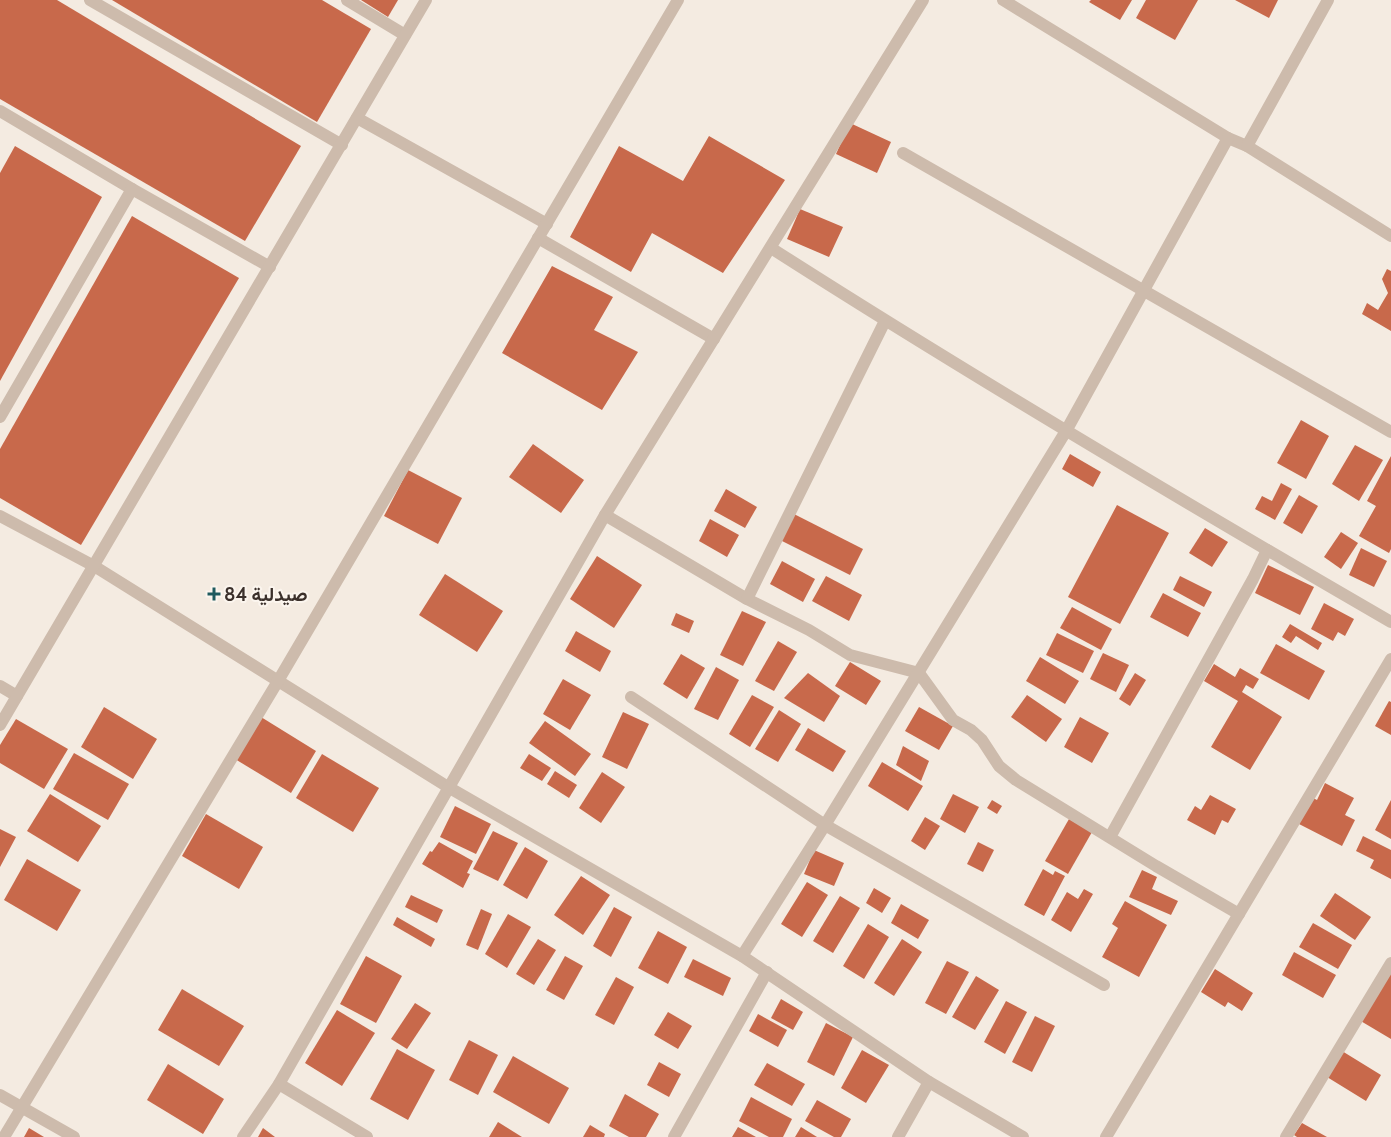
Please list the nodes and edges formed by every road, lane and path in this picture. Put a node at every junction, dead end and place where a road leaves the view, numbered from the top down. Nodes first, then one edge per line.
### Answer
1 (90, 0) edge
2 (347, 0) edge
3 (426, 0) edge
4 (678, 0) edge
5 (923, 0) edge
6 (1003, 0) edge
7 (1328, 0) edge
8 (405, 35) junction
9 (0, 111) edge
10 (357, 118) junction
11 (1228, 138) junction
12 (342, 145) junction
13 (1247, 146) junction
14 (903, 153) dead end
15 (132, 189) junction
16 (546, 224) junction
17 (1391, 236) edge
18 (538, 238) junction
19 (771, 248) junction
20 (270, 267) junction
21 (1143, 290) junction
22 (886, 322) junction
23 (714, 339) junction
24 (0, 417) edge
25 (1066, 430) junction
26 (1391, 432) edge
27 (605, 515) junction
28 (0, 516) edge
29 (1267, 550) junction
30 (94, 566) junction
31 (747, 599) junction
32 (1391, 622) edge
33 (1391, 659) edge
34 (918, 673) junction
35 (278, 681) junction
36 (0, 686) edge
37 (17, 696) junction
38 (630, 697) dead end
39 (0, 725) edge
40 (448, 787) junction
41 (825, 825) junction
42 (1110, 838) junction
43 (1239, 914) junction
44 (742, 956) junction
45 (1391, 963) edge
46 (766, 972) junction
47 (1104, 986) dead end
48 (929, 1082) junction
49 (279, 1084) junction
50 (0, 1095) edge
51 (22, 1107) junction
52 (4, 1137) edge
53 (74, 1137) edge
54 (243, 1137) edge
55 (367, 1137) edge
56 (674, 1137) edge
57 (898, 1137) edge
58 (1023, 1137) edge
59 (1106, 1137) edge
60 (1286, 1137) edge

1 - 12 street
2 - 8 street
3 - 8 street
4 - 16 street
5 - 19 street
6 - 11 street
7 - 13 street
8 - 10 street
9 - 15 street
10 - 12 street
10 - 16 street
11 - 13 street
11 - 21 street
12 - 20 street
13 - 17 street
14 - 21 street
15 - 20 street
15 - 24 street
16 - 18 street
18 - 23 street
18 - 35 street
19 - 22 street
19 - 23 street
20 - 30 street
21 - 25 street
21 - 26 street
22 - 25 street
22 - 31 street
23 - 27 street
25 - 29 street
25 - 34 street
27 - 31 street
27 - 40 street
28 - 30 street
29 - 32 street
29 - 42 street
30 - 35 street
30 - 37 street
31 - 34 street
33 - 43 street
34 - 41 street
34 - 42 street
35 - 40 street
35 - 51 street
36 - 37 street
37 - 39 street
38 - 41 street
40 - 44 street
40 - 49 street
41 - 44 street
41 - 47 street
42 - 43 street
43 - 59 street
44 - 46 street
45 - 60 street
46 - 48 street
46 - 56 street
48 - 57 street
48 - 58 street
49 - 54 street
49 - 55 street
50 - 51 street
51 - 52 street
51 - 53 street

